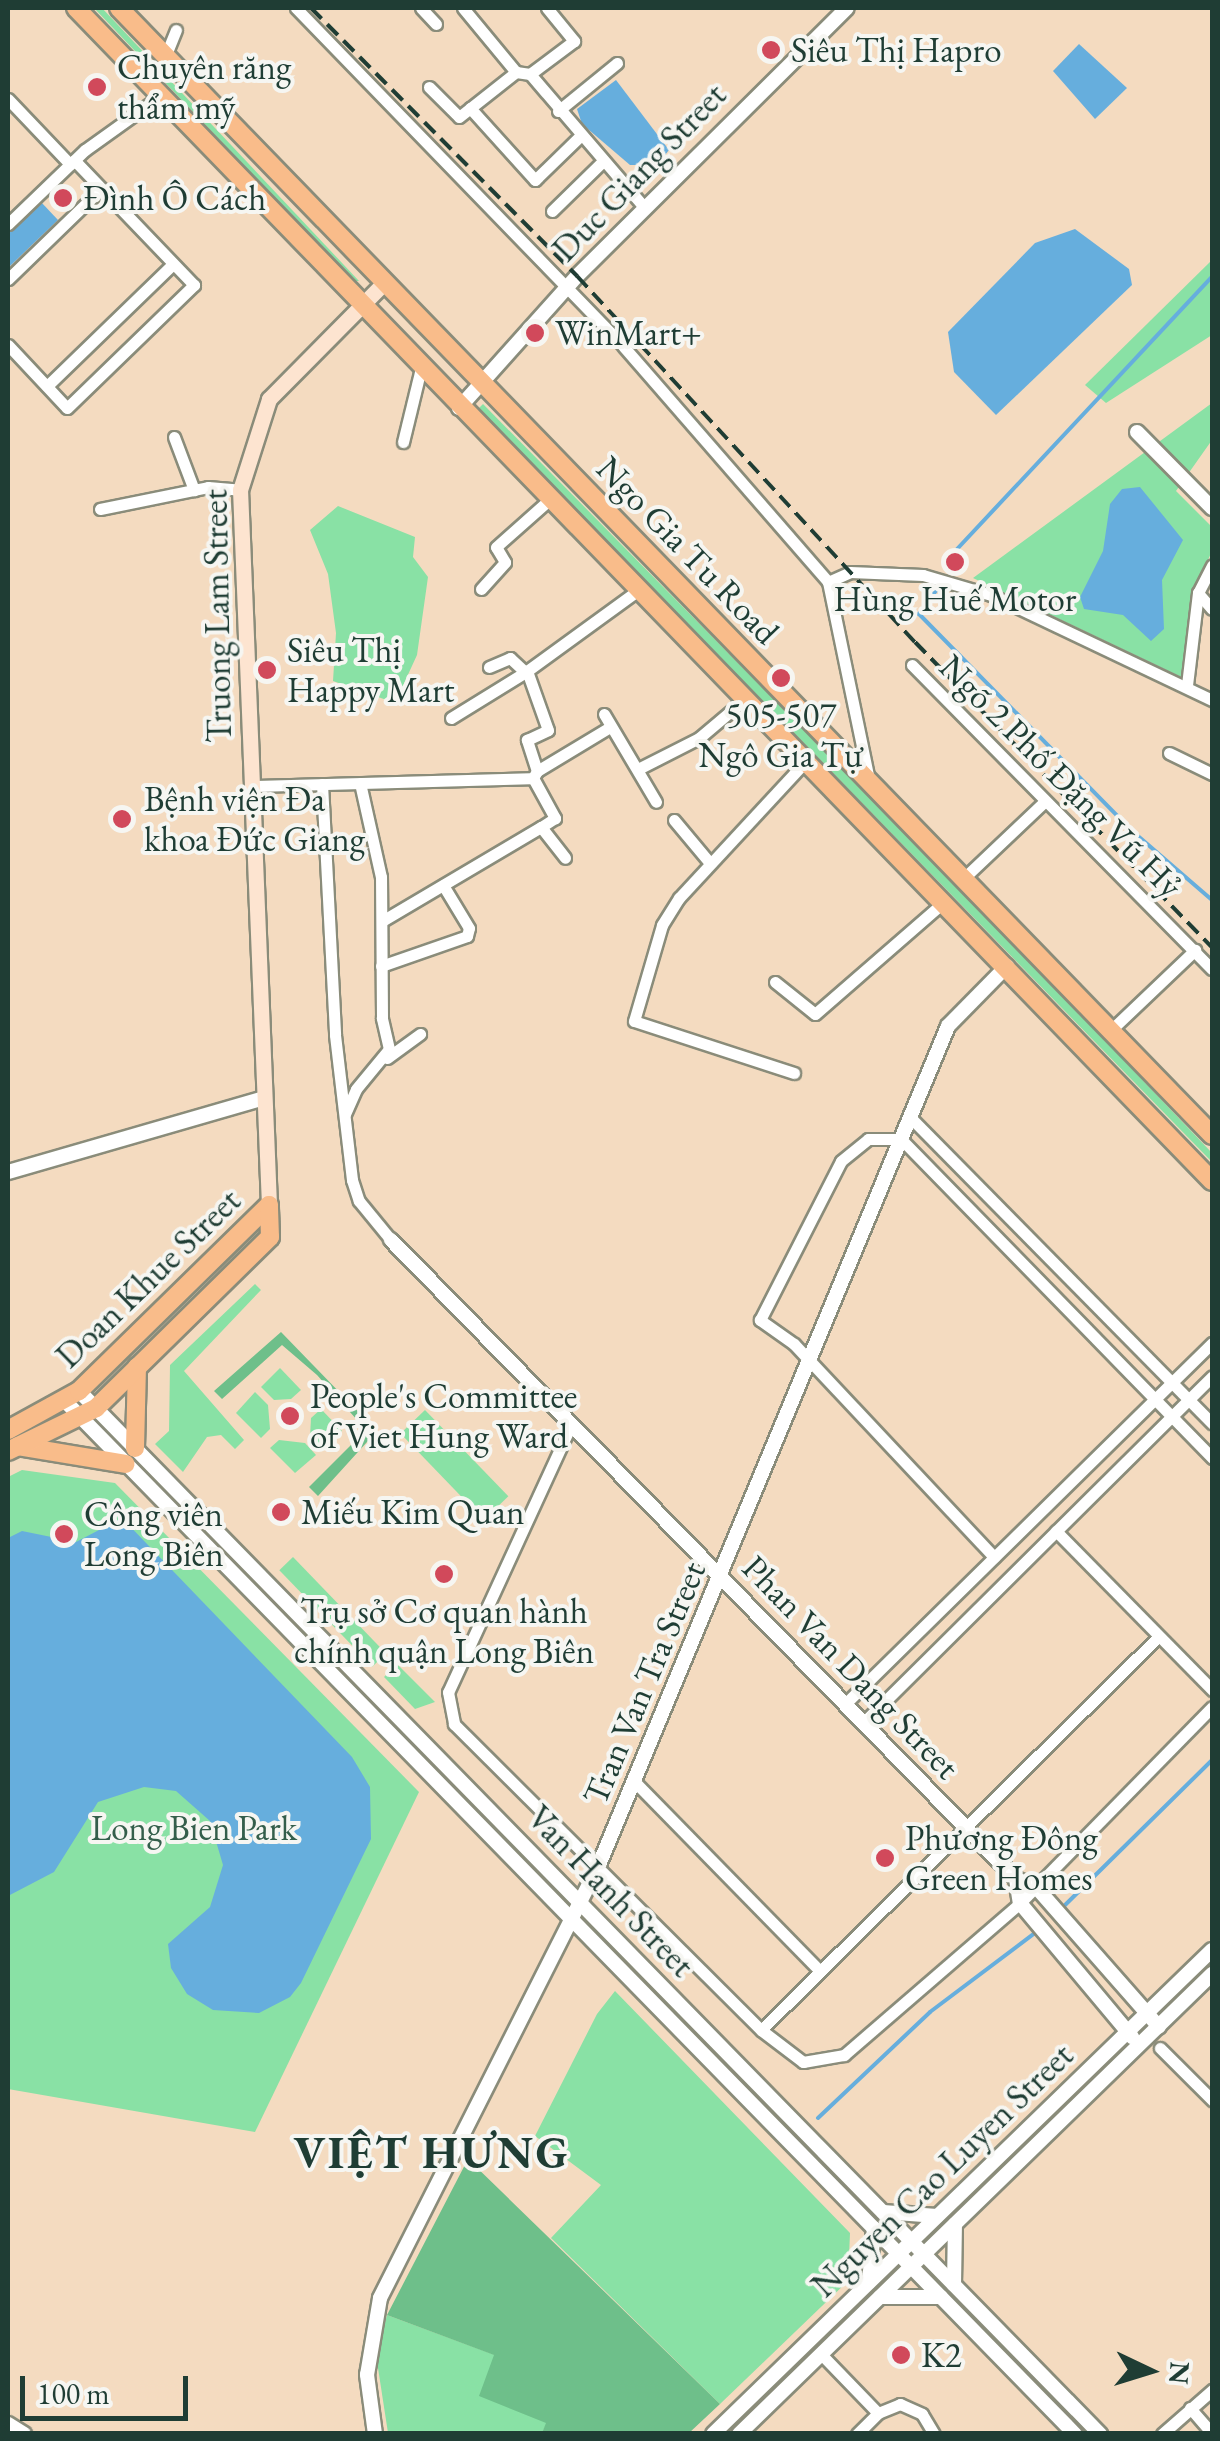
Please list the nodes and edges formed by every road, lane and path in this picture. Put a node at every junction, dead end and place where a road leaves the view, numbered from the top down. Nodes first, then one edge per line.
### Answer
1 (76, 8) edge
2 (296, 8) edge
3 (421, 8) edge
4 (463, 8) edge
5 (547, 8) edge
6 (841, 10) edge
7 (130, 11) edge
8 (436, 24) dead end
9 (176, 30) dead end
10 (165, 57) junction
11 (617, 64) dead end
12 (516, 72) junction
13 (530, 74) junction
14 (429, 87) dead end
15 (158, 97) junction
16 (8, 99) edge
17 (470, 108) junction
18 (558, 111) junction
19 (580, 138) junction
20 (72, 162) junction
21 (601, 164) junction
22 (100, 190) junction
23 (645, 208) junction
24 (552, 210) dead end
25 (8, 224) edge
26 (174, 264) junction
27 (8, 279) edge
28 (384, 284) junction
29 (566, 290) junction
30 (360, 306) junction
31 (8, 345) edge
32 (421, 368) junction
33 (481, 384) junction
34 (47, 386) junction
35 (459, 408) junction
36 (1137, 432) dead end
37 (174, 437) dead end
38 (403, 442) dead end
39 (194, 490) junction
40 (240, 490) junction
41 (550, 500) junction
42 (1212, 508) edge
43 (100, 509) dead end
44 (1212, 565) edge
45 (828, 582) junction
46 (480, 589) dead end
47 (637, 591) junction
48 (1198, 593) junction
49 (1212, 609) edge
50 (489, 666) dead end
51 (912, 666) dead end
52 (526, 672) junction
53 (1187, 685) junction
54 (744, 700) junction
55 (1212, 700) edge
56 (604, 714) dead end
57 (451, 718) dead end
58 (610, 727) junction
59 (1170, 753) dead end
60 (806, 762) junction
61 (640, 768) junction
62 (535, 774) junction
63 (1212, 774) edge
64 (869, 779) junction
65 (360, 783) junction
66 (322, 784) junction
67 (252, 786) junction
68 (656, 802) dead end
69 (1044, 802) junction
70 (674, 820) dead end
71 (541, 827) junction
72 (565, 858) dead end
73 (710, 863) junction
74 (966, 876) junction
75 (443, 885) junction
76 (946, 901) junction
77 (382, 922) junction
78 (1195, 950) junction
79 (381, 966) junction
80 (1007, 966) junction
81 (1212, 969) edge
82 (776, 982) dead end
83 (1112, 1029) junction
84 (420, 1034) dead end
85 (386, 1058) junction
86 (794, 1073) dead end
87 (264, 1098) junction
88 (344, 1116) junction
89 (910, 1117) junction
90 (1212, 1134) edge
91 (901, 1139) junction
92 (8, 1172) edge
93 (1212, 1181) edge
94 (269, 1206) junction
95 (390, 1240) joint
96 (1212, 1343) edge
97 (808, 1364) junction
98 (137, 1368) junction
99 (1212, 1376) edge
100 (1173, 1382) junction
101 (72, 1396) junction
102 (1190, 1399) junction
103 (1154, 1400) junction
104 (88, 1412) junction
105 (1171, 1417) junction
106 (1212, 1423) edge
107 (571, 1424) junction
108 (11, 1442) edge
109 (130, 1456) junction
110 (1212, 1458) edge
111 (1056, 1531) junction
112 (994, 1558) junction
113 (721, 1577) junction
114 (1158, 1636) junction
115 (1212, 1690) edge
116 (844, 1704) junction
117 (1212, 1707) edge
118 (863, 1723) junction
119 (634, 1782) junction
120 (967, 1829) junction
121 (598, 1868) junction
122 (1016, 1879) junction
123 (1036, 1887) junction
124 (1020, 1903) junction
125 (582, 1904) junction
126 (574, 1921) junction
127 (1212, 1950) edge
128 (820, 1972) junction
129 (1212, 1974) edge
130 (1147, 2013) junction
131 (1158, 2026) junction
132 (761, 2030) junction
133 (1128, 2032) junction
134 (1140, 2045) junction
135 (1160, 2048) junction
136 (1212, 2100) edge
137 (883, 2212) junction
138 (937, 2216) junction
139 (955, 2224) junction
140 (874, 2228) junction
141 (912, 2241) junction
142 (899, 2254) junction
143 (924, 2254) junction
144 (912, 2266) junction
145 (869, 2282) junction
146 (954, 2285) junction
147 (880, 2297) junction
148 (941, 2297) junction
149 (821, 2354) junction
150 (1212, 2390) edge
151 (1190, 2408) junction
152 (878, 2413) junction
153 (8, 2424) edge
154 (1072, 2432) edge
155 (1212, 2433) edge
156 (24, 2434) edge
157 (375, 2434) edge
158 (713, 2434) edge
159 (739, 2434) edge
160 (857, 2434) edge
161 (934, 2434) edge
162 (1100, 2434) edge
163 (1162, 2434) edge

1 - 15 main road, Ngo Gia Tu Road
2 - 29 street
3 - 8 street
4 - 12 street
5 - 13 street
6 - 23 street, Duc Giang Street
7 - 10 main road, Ngo Gia Tu Road
9 - 10 street
10 - 28 main road, Ngo Gia Tu Road
11 - 18 street
12 - 13 street
12 - 17 street
13 - 18 street
14 - 17 street
15 - 20 street
15 - 30 main road, Ngo Gia Tu Road
16 - 20 street
17 - 19 street
18 - 19 street
19 - 21 street
20 - 22 street
20 - 25 street
21 - 23 street
21 - 24 street
22 - 26 street
22 - 27 street
23 - 29 street, Duc Giang Street
26 - 34 street
26 - 34 street
28 - 30 main road, Truong Lam Street
28 - 33 main road, Ngo Gia Tu Road
29 - 33 street, Duc Giang Street
29 - 45 street
30 - 32 main road, Ngo Gia Tu Road
30 - 40 main road, Truong Lam Street
31 - 34 street
32 - 35 main road, Ngo Gia Tu Road
32 - 38 street
33 - 35 street, Duc Giang Street
33 - 64 main road, Ngo Gia Tu Road
35 - 41 main road, Ngo Gia Tu Road
36 - 42 street
37 - 39 street
39 - 40 street
39 - 43 street
40 - 67 main road, Truong Lam Street
41 - 46 street
41 - 47 main road, Ngo Gia Tu Road
44 - 48 street
45 - 53 street
45 - 64 street
47 - 52 street
47 - 54 main road, Ngo Gia Tu Road
48 - 49 street
48 - 53 street
50 - 52 street
51 - 69 street, Ngõ 2 Phố Đặng Vũ Hỷ
52 - 57 street
52 - 62 street
53 - 55 street
54 - 60 main road, Ngo Gia Tu Road
54 - 61 street
56 - 58 street
58 - 61 street
58 - 62 street
59 - 63 street
60 - 73 street
60 - 76 main road, Ngo Gia Tu Road
61 - 68 street
62 - 65 street
62 - 71 street
64 - 74 main road, Ngo Gia Tu Road
65 - 66 street
65 - 77 street
66 - 67 street
66 - 88 street
67 - 87 main road, Truong Lam Street
69 - 74 street
69 - 78 street, Ngõ 2 Phố Đặng Vũ Hỷ
70 - 73 street
71 - 72 street
71 - 75 street
73 - 86 street
74 - 83 main road, Ngo Gia Tu Road
75 - 77 street
75 - 79 street
76 - 80 main road, Ngo Gia Tu Road
76 - 82 street
77 - 79 street
78 - 81 street, Ngõ 2 Phố Đặng Vũ Hỷ
78 - 83 street
79 - 85 street
80 - 89 street, Tran Van Tra Street
80 - 93 main road, Ngo Gia Tu Road
83 - 90 main road, Ngo Gia Tu Road
84 - 85 street
85 - 88 street
87 - 92 street
87 - 94 main road, Truong Lam Street
88 - 95 street
89 - 91 street, Tran Van Tra Street
89 - 100 street
91 - 97 street, Tran Van Tra Street
91 - 97 street
91 - 103 street
94 - 98 main road, Doan Khue Street
94 - 101 main road, Doan Khue Street
95 - 107 street, Phan Van Dang Street
96 - 100 street
97 - 112 street
97 - 113 street, Tran Van Tra Street
98 - 104 main road, Doan Khue Street
98 - 109 main road
99 - 102 street
100 - 102 street
100 - 103 street
101 - 104 street, Van Hanh Street
101 - 108 main road, Doan Khue Street
102 - 105 street
102 - 106 street
103 - 105 street
103 - 112 street
104 - 108 main road, Doan Khue Street
104 - 109 street, Van Hanh Street
105 - 110 street
105 - 111 street
107 - 113 street, Phan Van Dang Street
107 - 121 street
108 - 109 main road
109 - 125 street, Van Hanh Street
109 - 126 street, Van Hanh Street
111 - 114 street
111 - 118 street
112 - 116 street
113 - 116 street, Phan Van Dang Street
113 - 119 street, Tran Van Tra Street
114 - 115 street
114 - 120 street
116 - 118 street, Phan Van Dang Street
117 - 123 street
118 - 120 street, Phan Van Dang Street
119 - 121 street, Tran Van Tra Street
119 - 128 street
120 - 122 street, Phan Van Dang Street
120 - 128 street
121 - 125 street, Tran Van Tra Street
121 - 132 street
122 - 123 street, Phan Van Dang Street
122 - 124 street
123 - 124 street
123 - 130 street, Phan Van Dang Street
124 - 132 street
124 - 133 street
125 - 126 street, Tran Van Tra Street
125 - 137 street, Van Hanh Street
126 - 140 street, Van Hanh Street
126 - 157 street, Tran Van Tra Street
127 - 130 street, Nguyen Cao Luyen Street
128 - 132 street
129 - 131 street, Nguyen Cao Luyen Street
130 - 131 street, Phan Van Dang Street
130 - 133 street, Nguyen Cao Luyen Street
131 - 134 street, Nguyen Cao Luyen Street
131 - 135 street
133 - 134 street
133 - 138 street, Nguyen Cao Luyen Street
134 - 135 street
134 - 139 street, Nguyen Cao Luyen Street
135 - 136 street
137 - 138 street
137 - 141 street, Van Hanh Street
138 - 141 street, Nguyen Cao Luyen Street
139 - 143 street, Nguyen Cao Luyen Street
139 - 146 street
140 - 142 street, Van Hanh Street
140 - 145 street
141 - 142 street, Nguyen Cao Luyen Street
141 - 143 street, Van Hanh Street
142 - 144 street, Van Hanh Street
142 - 145 street, Nguyen Cao Luyen Street
143 - 144 street, Nguyen Cao Luyen Street
143 - 146 street, Van Hanh Street
144 - 147 street, Nguyen Cao Luyen Street
144 - 148 street, Van Hanh Street
145 - 158 street, Nguyen Cao Luyen Street
146 - 162 street, Van Hanh Street
147 - 148 street
147 - 149 street, Nguyen Cao Luyen Street
148 - 154 street, Van Hanh Street
149 - 152 street
149 - 159 street, Nguyen Cao Luyen Street
150 - 151 street
151 - 155 street
151 - 163 street
152 - 160 street
152 - 161 street
153 - 156 street

